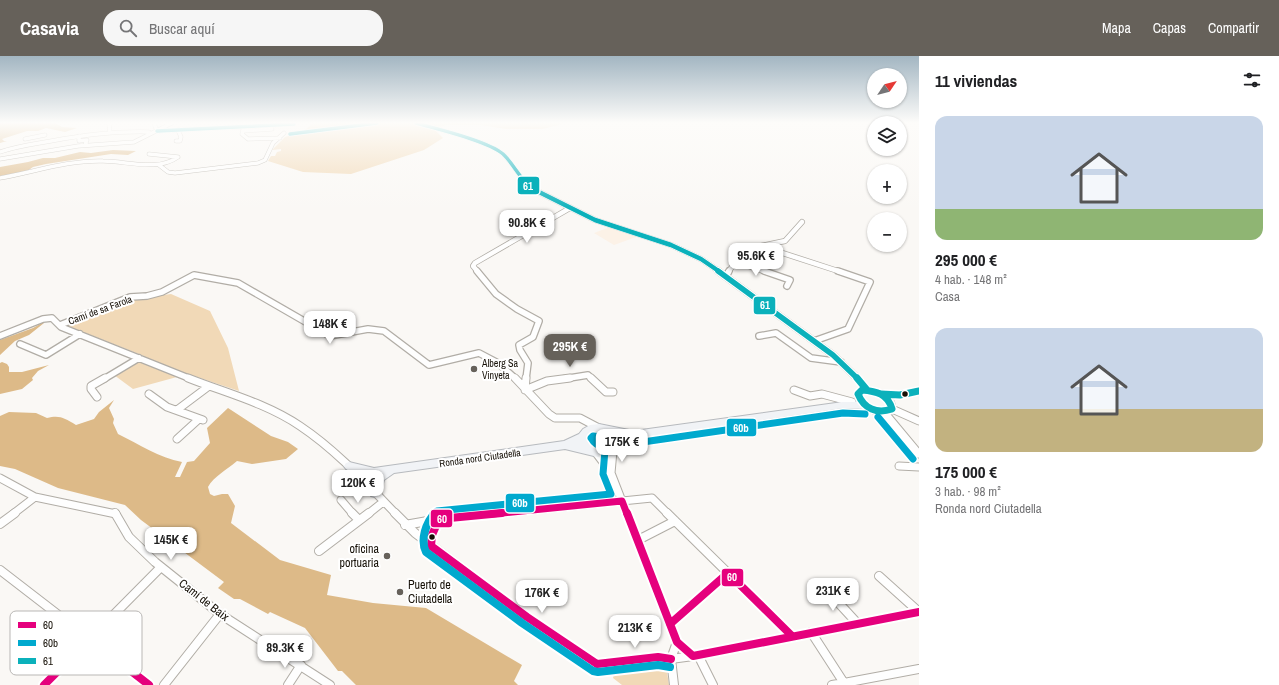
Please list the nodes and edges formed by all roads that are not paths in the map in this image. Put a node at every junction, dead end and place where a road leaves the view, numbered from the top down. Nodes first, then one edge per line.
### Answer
1 (40, 152) edge
2 (269, 152) edge
3 (500, 152) edge
4 (149, 154) dead end
5 (0, 159) edge
6 (159, 165) junction
7 (0, 178) edge
8 (570, 208) junction
9 (802, 222) dead end
10 (761, 246) junction
11 (736, 262) junction
12 (726, 276) junction
13 (787, 286) dead end
14 (60, 325) junction
15 (80, 334) junction
16 (0, 336) edge
17 (759, 336) dead end
18 (814, 341) junction
19 (20, 344) dead end
20 (139, 358) junction
21 (842, 362) junction
22 (209, 386) junction
23 (525, 390) junction
24 (794, 390) dead end
25 (867, 390) junction
26 (613, 392) dead end
27 (919, 392) edge
28 (149, 394) dead end
29 (881, 394) junction
30 (900, 395) junction
31 (97, 397) dead end
32 (855, 399) junction
33 (843, 405) junction
34 (865, 406) junction
35 (889, 409) junction
36 (177, 410) junction
37 (919, 421) edge
38 (603, 429) junction
39 (584, 430) junction
40 (634, 435) junction
41 (177, 439) dead end
42 (565, 445) junction
43 (615, 449) junction
44 (593, 452) junction
45 (919, 454) edge
46 (349, 466) junction
47 (899, 466) dead end
48 (919, 467) edge
49 (611, 473) junction
50 (376, 475) junction
51 (0, 478) edge
52 (366, 482) junction
53 (375, 493) junction
54 (35, 497) junction
55 (341, 500) dead end
56 (622, 501) junction
57 (383, 502) junction
58 (439, 519) junction
59 (359, 520) junction
60 (675, 521) junction
61 (0, 524) edge
62 (405, 525) junction
63 (638, 540) junction
64 (431, 546) junction
65 (319, 551) dead end
66 (161, 567) junction
67 (1, 572) edge
68 (728, 573) junction
69 (879, 576) dead end
70 (823, 586) dead end
71 (53, 611) edge
72 (118, 611) edge
73 (919, 612) edge
74 (220, 614) junction
75 (670, 624) junction
76 (858, 624) junction
77 (811, 632) junction
78 (792, 636) junction
79 (677, 642) junction
80 (696, 656) junction
81 (671, 659) junction
82 (301, 665) junction
83 (919, 669) edge
84 (54, 675) edge
85 (136, 675) edge
86 (844, 682) junction
87 (44, 685) edge
88 (149, 685) edge
89 (164, 685) edge
90 (288, 685) edge
91 (330, 685) edge
92 (674, 685) edge
93 (713, 685) edge
94 (832, 685) edge

1 - 5 street
2 - 6 street
3 - 8 street
4 - 6 street
6 - 7 street
8 - 12 street
8 - 23 street
9 - 10 street
10 - 11 street
10 - 18 street
11 - 12 street
11 - 13 street
12 - 18 street
14 - 15 street, Camí de sa Farola
14 - 16 street, Camí de sa Farola
14 - 23 street, Camí de sa Farola
15 - 19 street
15 - 20 street, Camí de sa Farola
17 - 21 street
18 - 21 street
20 - 22 street, Camí de sa Farola
20 - 31 street
21 - 25 street
22 - 36 street
22 - 46 street, Camí de sa Farola
23 - 26 street
23 - 39 street, Camí de sa Farola
24 - 32 street
25 - 29 main road
25 - 32 main road
27 - 30 main road
28 - 36 street
29 - 30 main road
29 - 35 main road
30 - 35 main road
32 - 33 main road
32 - 34 main road
33 - 34 main road
33 - 40 main road
34 - 35 main road
35 - 37 street
35 - 45 street
36 - 41 street
38 - 39 main road
38 - 40 main road
38 - 43 main road
39 - 42 main road, Ronda nord Ciutadella
39 - 44 main road
40 - 43 main road
42 - 44 main road, Ronda nord Ciutadella
42 - 50 main road, Ronda nord Ciutadella
43 - 44 main road
43 - 49 street
44 - 49 street
46 - 50 main road
46 - 52 street, Camí de sa Farola
47 - 48 street
49 - 56 street
50 - 52 main road
50 - 53 main road
51 - 54 street, Camí de Baix
52 - 53 street, Camí de sa Farola
53 - 57 street, Camí de sa Farola
54 - 61 street
54 - 66 street, Camí de Baix
55 - 59 street
56 - 58 street
56 - 60 street
56 - 63 street
57 - 59 street
57 - 62 street, Camí de sa Farola
58 - 62 street
58 - 64 street
59 - 65 street
60 - 63 street
60 - 68 street
62 - 64 street, Camí de sa Farola
63 - 75 street
64 - 81 street, Camí de sa Farola
66 - 72 street
66 - 74 street, Camí de Baix
67 - 71 street
68 - 75 street
68 - 78 street
69 - 73 street
70 - 76 street
73 - 76 street
74 - 82 street, Camí de Baix
74 - 89 street
75 - 79 street
76 - 77 street
77 - 78 street
77 - 86 street
78 - 80 street
79 - 80 street
79 - 81 street
80 - 81 street
80 - 93 street
81 - 92 street
82 - 90 street
82 - 91 street, Camí de Baix
83 - 86 street
84 - 87 street
85 - 88 street
86 - 94 street

